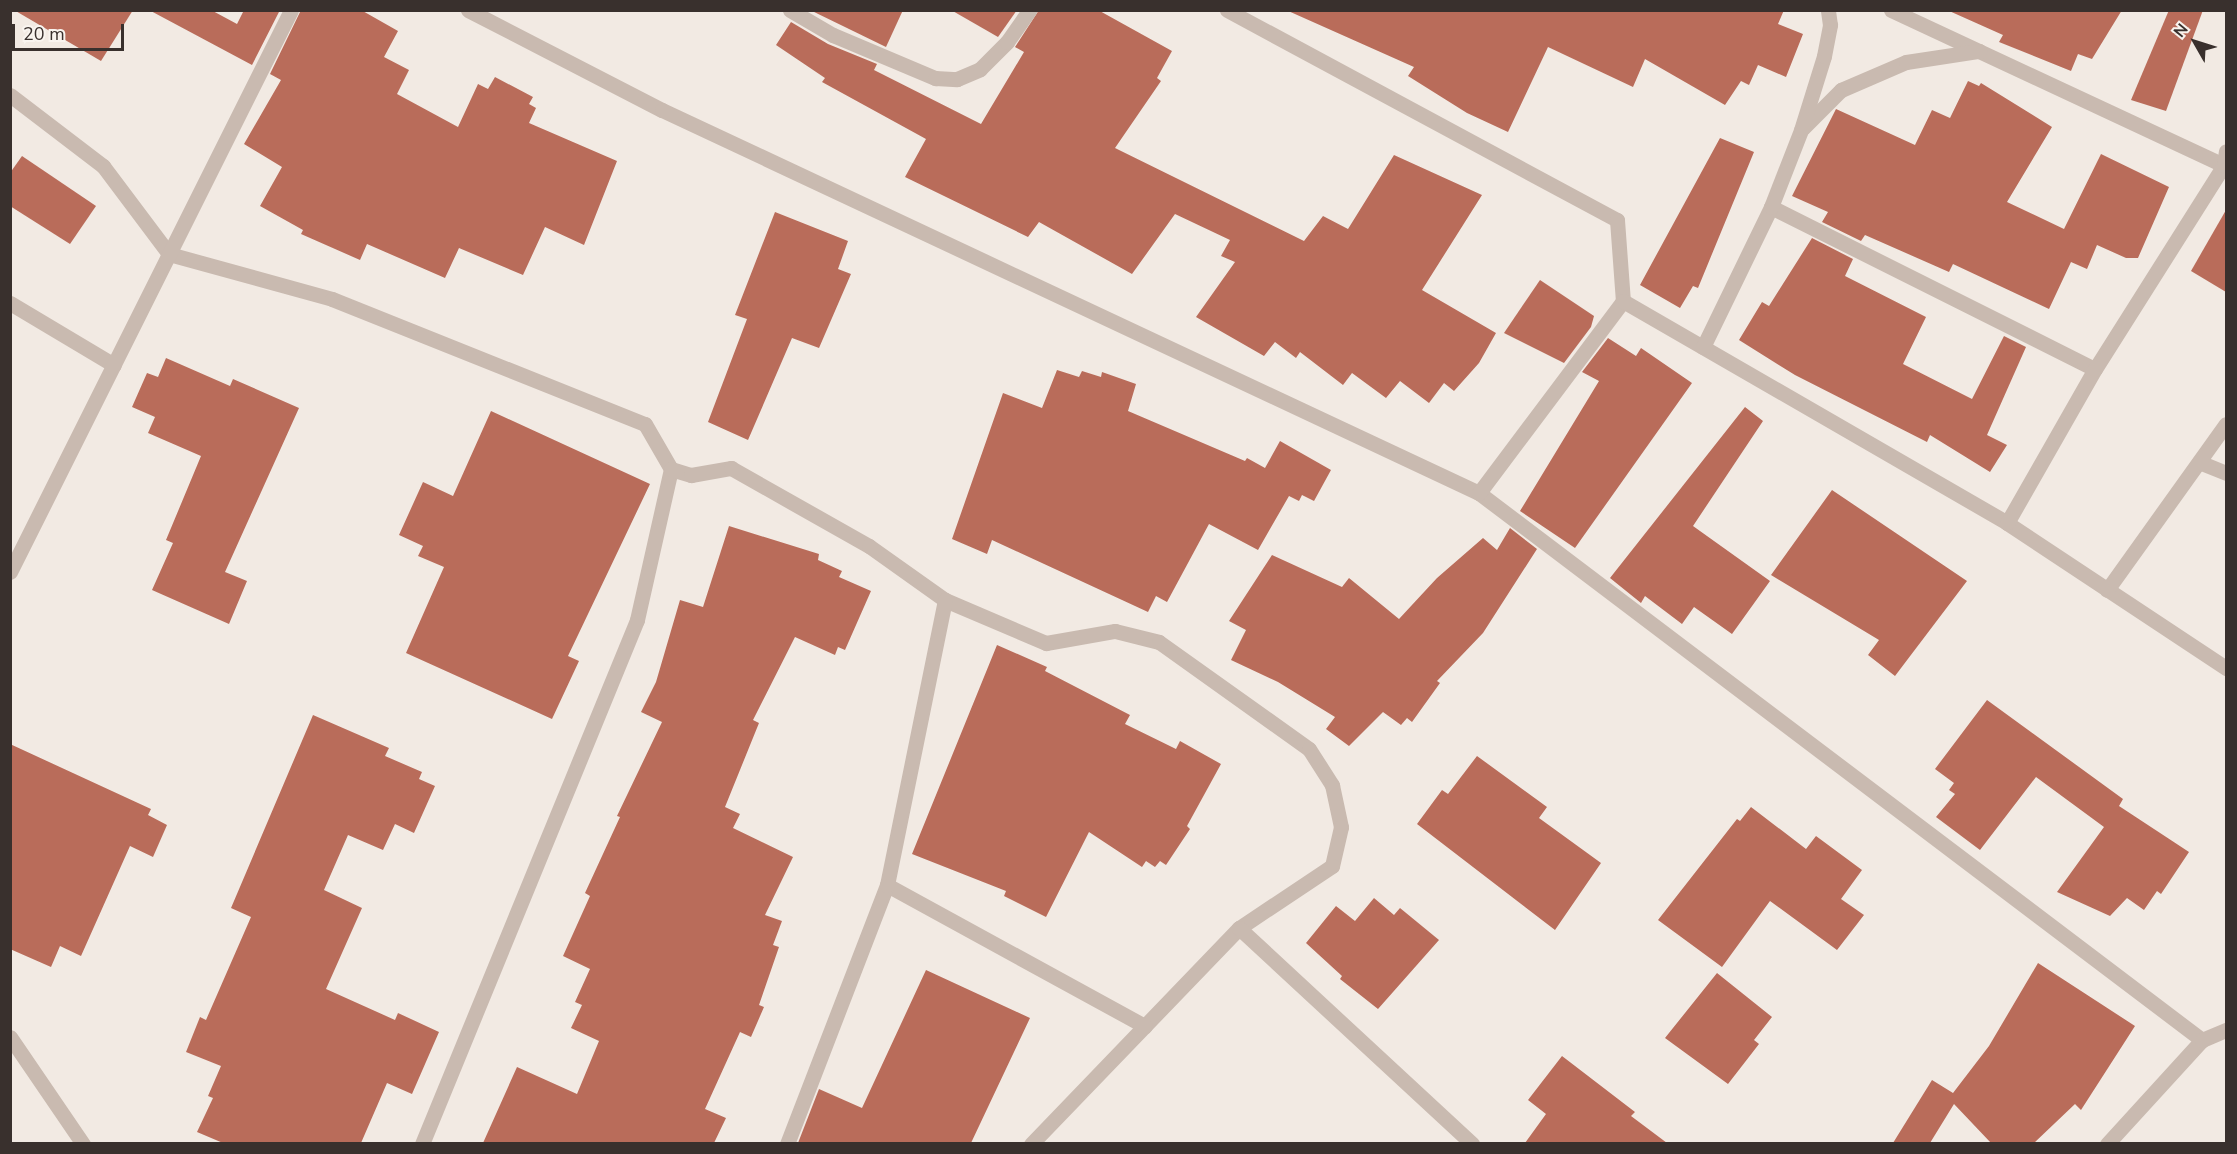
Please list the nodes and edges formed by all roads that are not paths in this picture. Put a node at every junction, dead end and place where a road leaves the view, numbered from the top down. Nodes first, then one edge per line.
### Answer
1 (291, 10) edge
2 (468, 10) edge
3 (790, 10) edge
4 (1029, 10) edge
5 (1227, 10) edge
6 (1828, 10) edge
7 (1891, 10) edge
8 (1979, 51) junction
9 (10, 95) edge
10 (1801, 130) junction
11 (2225, 158) edge
12 (1772, 207) junction
13 (169, 254) junction
14 (1623, 301) junction
15 (10, 303) edge
16 (1703, 347) junction
17 (114, 365) junction
18 (2095, 369) junction
19 (2226, 424) edge
20 (2199, 462) junction
21 (671, 469) junction
22 (2226, 474) edge
23 (1479, 493) junction
24 (2007, 523) junction
25 (10, 572) edge
26 (2107, 590) junction
27 (945, 600) junction
28 (2226, 668) edge
29 (887, 885) junction
30 (1239, 928) junction
31 (1145, 1026) junction
32 (2226, 1030) edge
33 (10, 1037) edge
34 (2202, 1040) junction
35 (83, 1143) edge
36 (422, 1143) edge
37 (787, 1143) edge
38 (1031, 1143) edge
39 (1472, 1143) edge
40 (2107, 1143) edge

1 - 13 street
2 - 23 street
3 - 4 street
5 - 14 street
6 - 10 street
7 - 8 street
8 - 10 street
8 - 11 street
9 - 13 street
10 - 12 street
11 - 18 street
12 - 16 street
12 - 18 street
13 - 17 street
13 - 21 street
14 - 16 street
14 - 23 street
15 - 17 street
16 - 24 street
17 - 25 street
18 - 24 street
19 - 20 street
20 - 22 street
20 - 26 street
21 - 27 street
21 - 36 street
23 - 34 street
24 - 26 street
26 - 28 street
27 - 29 street
27 - 30 street
29 - 31 street
29 - 37 street
30 - 31 street
30 - 39 street
31 - 38 street
32 - 34 street
33 - 35 street
34 - 40 street

